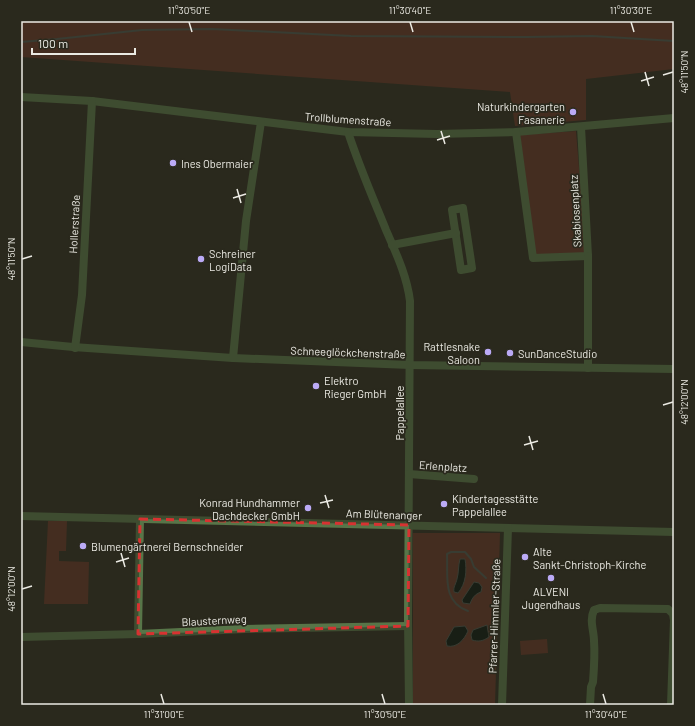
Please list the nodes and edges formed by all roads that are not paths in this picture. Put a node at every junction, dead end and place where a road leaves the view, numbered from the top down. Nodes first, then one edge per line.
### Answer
1 (21, 97) edge
2 (92, 101) junction
3 (674, 118) edge
4 (261, 122) junction
5 (581, 127) junction
6 (348, 132) junction
7 (516, 132) junction
8 (456, 233) junction
9 (392, 245) junction
10 (588, 256) junction
11 (21, 342) edge
12 (76, 348) junction
13 (232, 358) junction
14 (410, 365) junction
15 (588, 368) junction
16 (674, 369) edge
17 (409, 474) junction
18 (474, 479) dead end
19 (21, 516) edge
20 (140, 518) junction
21 (409, 525) junction
22 (508, 528) junction
23 (674, 532) edge
24 (674, 620) edge
25 (408, 626) junction
26 (138, 634) junction
27 (21, 637) edge
28 (409, 705) edge
29 (502, 705) edge
30 (590, 705) edge
31 (671, 705) edge

1 - 2 street, Trollblumenstraße
2 - 4 street, Trollblumenstraße
2 - 12 street, Hollerstraße
3 - 5 street, Trollblumenstraße
4 - 6 street, Trollblumenstraße
4 - 13 street
5 - 7 street, Trollblumenstraße
5 - 10 street, Skabiosenplatz
6 - 7 street, Trollblumenstraße
6 - 9 street, Pappelallee
7 - 10 street, Skabiosenplatz
8 - 8 street
8 - 9 street
9 - 14 street, Pappelallee
10 - 15 street
11 - 12 street, Schneeglöckchenstraße
12 - 13 street, Schneeglöckchenstraße
13 - 14 street, Schneeglöckchenstraße
14 - 15 street, Schneeglöckchenstraße
14 - 17 street, Pappelallee
15 - 16 street, Schneeglöckchenstraße
17 - 18 street, Erlenplatz
17 - 21 street, Pappelallee
19 - 20 street, Am Blütenanger
20 - 21 street, Am Blütenanger
20 - 26 street
21 - 22 street, Am Blütenanger
21 - 25 street, Pappelallee
22 - 23 street, Am Blütenanger
22 - 29 street, Pfarrer-Himmler-Straße
24 - 30 street
24 - 31 street
25 - 26 street, Blausternweg
25 - 28 street, Pappelallee
26 - 27 street, Blausternweg

